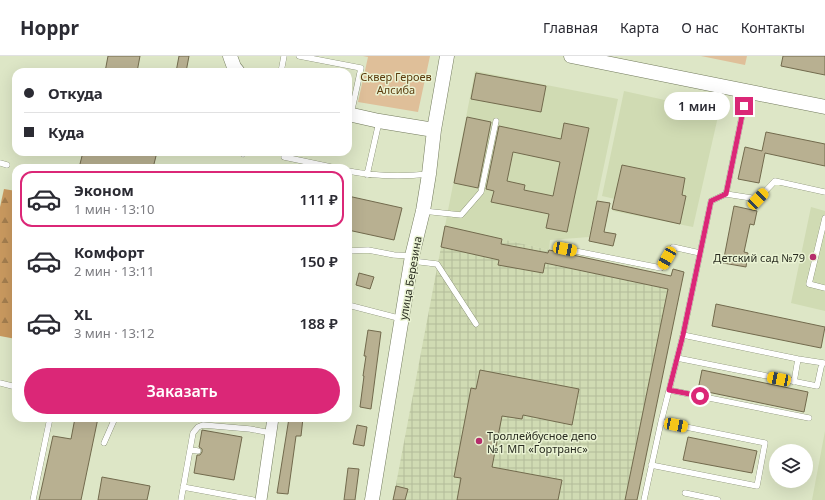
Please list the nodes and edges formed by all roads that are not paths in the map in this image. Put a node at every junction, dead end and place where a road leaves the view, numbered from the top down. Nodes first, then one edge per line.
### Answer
1 (230, 56) edge
2 (284, 56) edge
3 (299, 56) edge
4 (448, 56) edge
5 (572, 56) edge
6 (235, 68) edge
7 (282, 68) edge
8 (747, 91) junction
9 (352, 102) edge
10 (825, 107) edge
11 (352, 115) edge
12 (379, 121) junction
13 (496, 121) dead end
14 (434, 130) junction
15 (284, 157) dead end
16 (0, 163) edge
17 (317, 164) edge
18 (7, 165) dead end
19 (352, 171) edge
20 (368, 174) junction
21 (429, 174) junction
22 (825, 192) edge
23 (726, 194) junction
24 (423, 211) junction
25 (825, 218) edge
26 (565, 249) dead end
27 (352, 251) edge
28 (700, 253) junction
29 (412, 259) junction
30 (825, 288) edge
31 (352, 306) edge
32 (403, 319) junction
33 (476, 324) dead end
34 (683, 335) junction
35 (677, 358) junction
36 (798, 359) junction
37 (824, 363) edge
38 (794, 382) junction
39 (0, 383) edge
40 (12, 385) edge
41 (669, 390) junction
42 (809, 418) dead end
43 (49, 422) edge
44 (112, 422) edge
45 (272, 422) edge
46 (661, 422) junction
47 (271, 433) junction
48 (104, 443) dead end
49 (190, 450) junction
50 (198, 451) dead end
51 (651, 465) junction
52 (183, 487) junction
53 (685, 493) dead end
54 (33, 500) edge
55 (181, 500) edge
56 (253, 500) edge
57 (261, 500) edge
58 (372, 500) edge
59 (644, 500) edge
60 (718, 500) edge

1 - 6 street
2 - 7 lane
3 - 9 lane
4 - 14 street, улица Березина
5 - 8 street
8 - 10 street
8 - 23 lane
11 - 12 street
12 - 14 street
12 - 20 lane
13 - 24 lane
14 - 21 street, улица Березина
15 - 17 lane
16 - 18 lane
19 - 20 lane
20 - 21 lane
21 - 24 street, улица Березина
22 - 23 lane
23 - 28 lane
24 - 29 street, улица Березина
25 - 30 lane
26 - 28 lane
27 - 29 lane
28 - 34 lane
29 - 32 street, улица Березина
29 - 33 lane
31 - 32 lane
32 - 58 street, улица Березина
34 - 35 lane
34 - 36 lane
35 - 38 lane
35 - 41 lane
36 - 37 lane
36 - 38 lane
37 - 38 lane
39 - 40 lane
41 - 42 lane
41 - 46 lane
43 - 54 lane
44 - 48 lane
45 - 47 street
46 - 51 lane
46 - 51 lane
47 - 49 lane
47 - 57 street
49 - 50 lane
49 - 52 lane
51 - 59 lane
52 - 55 lane
52 - 56 lane
53 - 60 lane

